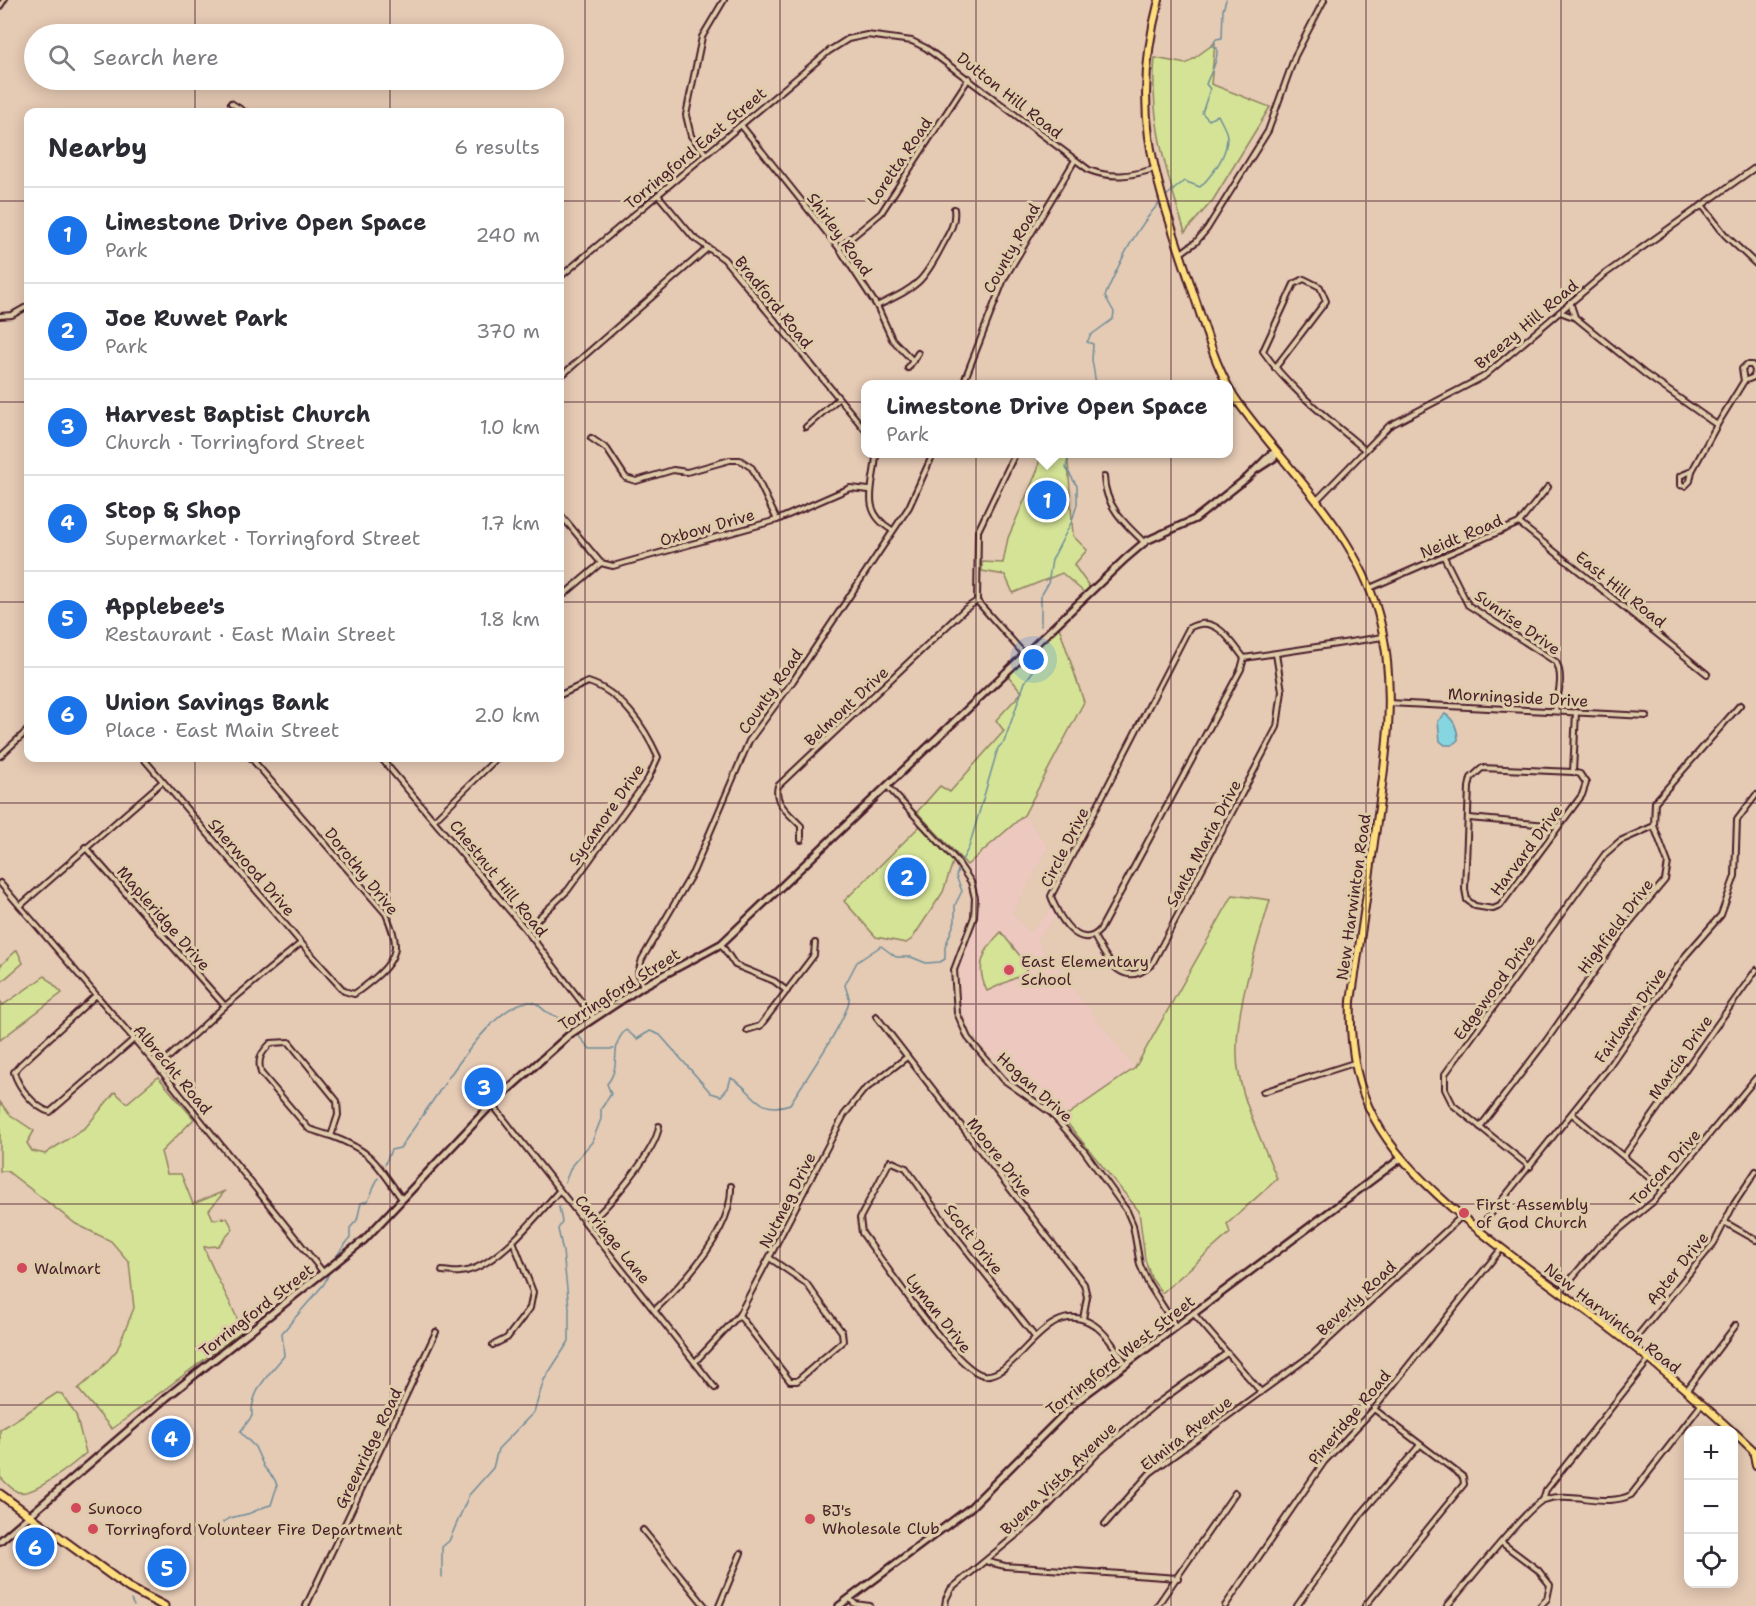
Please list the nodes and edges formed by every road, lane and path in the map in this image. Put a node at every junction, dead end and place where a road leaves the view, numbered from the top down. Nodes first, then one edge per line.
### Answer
1 (4, 0) edge
2 (724, 0) edge
3 (1160, 0) edge
4 (1324, 0) edge
5 (0, 6) edge
6 (848, 39) joint
7 (969, 78) junction
8 (231, 102) dead end
9 (239, 108) edge
10 (741, 125) junction
11 (706, 154) junction
12 (1075, 160) junction
13 (1756, 167) edge
14 (1154, 169) junction
15 (658, 195) junction
16 (1702, 206) junction
17 (954, 209) dead end
18 (839, 248) junction
19 (708, 249) junction
20 (1180, 254) junction
21 (1756, 264) edge
22 (564, 274) edge
23 (1570, 302) junction
24 (877, 306) junction
25 (24, 308) edge
26 (1559, 312) junction
27 (0, 316) edge
28 (1576, 318) junction
29 (918, 353) dead end
30 (912, 361) junction
31 (908, 368) dead end
32 (1275, 368) junction
33 (564, 374) edge
34 (965, 380) edge
35 (1226, 380) edge
36 (1744, 381) junction
37 (1233, 393) edge
38 (838, 399) junction
39 (861, 424) edge
40 (1717, 425) junction
41 (806, 427) dead end
42 (591, 438) dead end
43 (1365, 450) junction
44 (1277, 452) junction
45 (876, 458) edge
46 (931, 458) edge
47 (1013, 458) edge
48 (1692, 471) dead end
49 (1104, 477) dead end
50 (1548, 487) dead end
51 (869, 490) junction
52 (1317, 501) junction
53 (564, 519) edge
54 (777, 520) junction
55 (1520, 524) junction
56 (892, 530) junction
57 (1144, 543) junction
58 (1443, 557) junction
59 (601, 563) junction
60 (1370, 588) junction
61 (564, 595) edge
62 (977, 601) junction
63 (1384, 637) junction
64 (1024, 654) junction
65 (1276, 654) junction
66 (1244, 658) junction
67 (1707, 674) dead end
68 (564, 693) edge
69 (1388, 703) junction
70 (1740, 705) dead end
71 (1555, 711) junction
72 (1576, 712) junction
73 (1647, 716) dead end
74 (24, 734) edge
75 (0, 756) edge
76 (146, 762) edge
77 (254, 762) edge
78 (385, 762) edge
79 (493, 762) edge
80 (1573, 771) junction
81 (162, 782) junction
82 (887, 786) junction
83 (1756, 795) edge
84 (1469, 818) junction
85 (435, 819) junction
86 (1558, 826) junction
87 (1654, 826) junction
88 (801, 840) dead end
89 (85, 847) junction
90 (0, 883) edge
91 (20, 906) junction
92 (526, 930) junction
93 (1094, 936) junction
94 (301, 943) junction
95 (816, 943) dead end
96 (721, 944) junction
97 (1756, 970) edge
98 (643, 986) junction
99 (344, 991) joint
100 (787, 991) junction
101 (95, 996) junction
102 (225, 1006) junction
103 (876, 1016) dead end
104 (593, 1017) junction
105 (747, 1030) dead end
106 (134, 1040) junction
107 (907, 1057) junction
108 (1354, 1063) junction
109 (158, 1067) junction
110 (1756, 1078) edge
111 (1263, 1092) dead end
112 (492, 1104) junction
113 (1572, 1114) junction
114 (659, 1126) dead end
115 (1480, 1127) junction
116 (331, 1136) junction
117 (1624, 1156) junction
118 (1400, 1159) junction
119 (890, 1161) joint
120 (1530, 1167) junction
121 (1756, 1171) edge
122 (731, 1186) dead end
123 (1664, 1190) junction
124 (559, 1191) junction
125 (402, 1199) junction
126 (1462, 1216) junction
127 (1726, 1223) junction
128 (587, 1224) junction
129 (1478, 1230) junction
130 (1756, 1240) edge
131 (513, 1241) junction
132 (1501, 1249) junction
133 (771, 1259) junction
134 (328, 1270) junction
135 (442, 1271) dead end
136 (1560, 1292) junction
137 (655, 1311) junction
138 (1194, 1314) junction
139 (739, 1315) junction
140 (1083, 1319) junction
141 (1736, 1325) dead end
142 (1176, 1327) junction
143 (436, 1332) dead end
144 (1035, 1337) junction
145 (494, 1345) dead end
146 (1630, 1345) junction
147 (1227, 1353) junction
148 (1648, 1361) junction
149 (695, 1362) junction
150 (1127, 1364) junction
151 (715, 1389) dead end
152 (1685, 1391) junction
153 (1261, 1392) junction
154 (1701, 1405) junction
155 (1374, 1409) junction
156 (1726, 1426) edge
157 (1738, 1437) edge
158 (1420, 1445) junction
159 (1754, 1456) edge
160 (1756, 1465) edge
161 (1235, 1493) dead end
162 (0, 1494) edge
163 (1542, 1500) junction
164 (29, 1515) junction
165 (1105, 1524) dead end
166 (643, 1530) dead end
167 (0, 1541) edge
168 (1502, 1543) junction
169 (741, 1553) dead end
170 (988, 1562) junction
171 (1178, 1578) junction
172 (848, 1597) junction
173 (164, 1606) edge
174 (306, 1606) edge
175 (705, 1606) edge
176 (719, 1606) edge
177 (839, 1606) edge
178 (870, 1606) edge
179 (945, 1606) edge
180 (1157, 1606) edge
181 (1224, 1606) edge
182 (1298, 1606) edge
183 (1365, 1606) edge
184 (1447, 1606) edge
185 (1540, 1606) edge

1 - 5 street
2 - 11 street
3 - 14 main road, New Harwinton Road
4 - 20 street
6 - 7 street, Dutton Hill Road
6 - 10 street, Torringford East Street
7 - 12 street, Dutton Hill Road
7 - 18 street, Loretta Road
8 - 9 street
10 - 11 street, Torringford East Street
10 - 18 street, Shirley Road
11 - 15 street, Torringford East Street
12 - 14 street, Dutton Hill Road
12 - 34 street, County Road
13 - 16 street, Breezy Hill Road
14 - 20 main road, New Harwinton Road
15 - 19 street, Bradford Road
15 - 22 street, Torringford East Street
16 - 21 street
16 - 23 street, Breezy Hill Road
17 - 24 street
18 - 24 street, Shirley Road
19 - 33 street
19 - 38 street, Bradford Road
20 - 35 main road, New Harwinton Road
23 - 26 street, Breezy Hill Road
23 - 28 street
24 - 30 street, Shirley Road
25 - 27 street
26 - 28 street
26 - 43 street, Breezy Hill Road
28 - 40 street
29 - 30 street
30 - 31 street
32 - 32 street
32 - 43 street
36 - 36 street
36 - 40 street
37 - 44 main road, New Harwinton Road
38 - 39 street, Bradford Road
38 - 41 street
40 - 48 street
42 - 54 street
43 - 52 street, Breezy Hill Road
44 - 52 main road, New Harwinton Road
44 - 57 main road, Torringford Street
45 - 51 street
46 - 56 street, County Road
47 - 62 street
49 - 57 street
50 - 55 street, Neidt Road
51 - 54 street, Oxbow Drive
51 - 56 street
52 - 60 main road, New Harwinton Road
53 - 59 street
54 - 59 street, Oxbow Drive
55 - 58 street, Neidt Road
55 - 67 street, East Hill Road
56 - 98 street, County Road
57 - 64 main road, Torringford Street
58 - 60 street, Neidt Road
58 - 71 street, Sunrise Drive
59 - 61 street
60 - 63 main road, New Harwinton Road
62 - 64 street
62 - 88 street, Belmont Drive
63 - 65 street
63 - 69 main road, New Harwinton Road
64 - 82 main road, Torringford Street
65 - 66 street
65 - 93 street, Santa Maria Drive
66 - 93 street
66 - 93 street, Circle Drive
68 - 92 street, Sycamore Drive
69 - 71 street, Morningside Drive
69 - 108 main road, New Harwinton Road
70 - 87 street
71 - 72 street, Morningside Drive
72 - 73 street, Morningside Drive
72 - 80 street
74 - 75 street
76 - 81 street, Sherwood Drive
77 - 99 street, Dorothy Drive
78 - 85 street, Chestnut Hill Road
79 - 85 street
80 - 84 street, Harvard Drive
80 - 86 street, Harvard Drive
81 - 89 street
81 - 94 street, Sherwood Drive
82 - 96 main road, Torringford Street
82 - 142 street, Hogan Drive
83 - 113 street, Fairlawn Drive
84 - 86 street
84 - 86 street, Harvard Drive
85 - 92 street, Chestnut Hill Road
87 - 115 street, Highfield Drive
87 - 115 street, Edgewood Drive
89 - 91 street
89 - 102 street, Mapleridge Drive
90 - 91 street, Albrecht Road
91 - 101 street, Albrecht Road
92 - 104 street, Chestnut Hill Road
94 - 99 street, Sherwood Drive
94 - 102 street
95 - 100 street
96 - 98 main road, Torringford Street
96 - 100 street
97 - 117 street, Marcia Drive
98 - 104 main road, Torringford Street
100 - 105 street
101 - 106 street, Albrecht Road
101 - 106 street
102 - 109 street
103 - 107 street, Moore Drive
104 - 112 main road, Torringford Street
106 - 109 street, Albrecht Road
107 - 133 street, Nutmeg Drive
107 - 140 street, Moore Drive
108 - 111 street
108 - 118 main road, New Harwinton Road
109 - 134 street, Albrecht Road
110 - 123 street, Torcon Drive
112 - 124 street, Carriage Lane
112 - 125 main road, Torringford Street
113 - 117 street
113 - 120 street, Fairlawn Drive
114 - 128 street
115 - 120 street, Edgewood Drive
116 - 116 street
116 - 125 street
117 - 123 street
118 - 126 main road, New Harwinton Road
118 - 138 main road, Torringford West Street
119 - 144 street, Scott Drive
119 - 144 street, Lyman Drive
120 - 129 street, Fairlawn Drive
121 - 127 street, Apter Drive
122 - 137 street
123 - 136 street, Torcon Drive
124 - 128 street, Carriage Lane
124 - 131 street
125 - 134 main road, Torringford Street
126 - 129 main road, New Harwinton Road
126 - 153 street, Beverly Road
127 - 130 street
127 - 146 street, Apter Drive
128 - 137 street, Carriage Lane
129 - 132 main road, New Harwinton Road
131 - 135 street
131 - 145 street
132 - 136 main road, New Harwinton Road
132 - 155 street, Pineridge Road
133 - 139 street, Nutmeg Drive
133 - 139 street
134 - 164 main road, Torringford Street
136 - 146 main road, New Harwinton Road
137 - 149 street, Carriage Lane
138 - 142 main road, Torringford West Street
138 - 147 street
139 - 149 street, Nutmeg Drive
140 - 144 street, Lyman Drive
140 - 150 street
141 - 152 street
142 - 150 main road, Torringford West Street
143 - 174 street, Greenridge Road
146 - 148 main road, New Harwinton Road
147 - 153 street
147 - 170 street, Buena Vista Avenue
148 - 152 main road, New Harwinton Road
148 - 163 street
149 - 151 street, Carriage Lane
150 - 172 main road, Torringford West Street
152 - 154 main road, New Harwinton Road
153 - 165 street, Elmira Avenue
154 - 156 main road, New Harwinton Road
154 - 163 street
155 - 158 street
155 - 181 street, Pineridge Road
157 - 159 main road, New Harwinton Road
158 - 182 street
158 - 183 street
159 - 160 main road, New Harwinton Road
161 - 171 street
162 - 164 highway
163 - 168 street
164 - 167 main road, Torringford Street
164 - 173 highway
166 - 175 street
168 - 184 street
168 - 185 street
169 - 176 street
170 - 171 street
170 - 179 street, Buena Vista Avenue
171 - 180 street
172 - 177 main road, Torringford West Street
172 - 178 street

